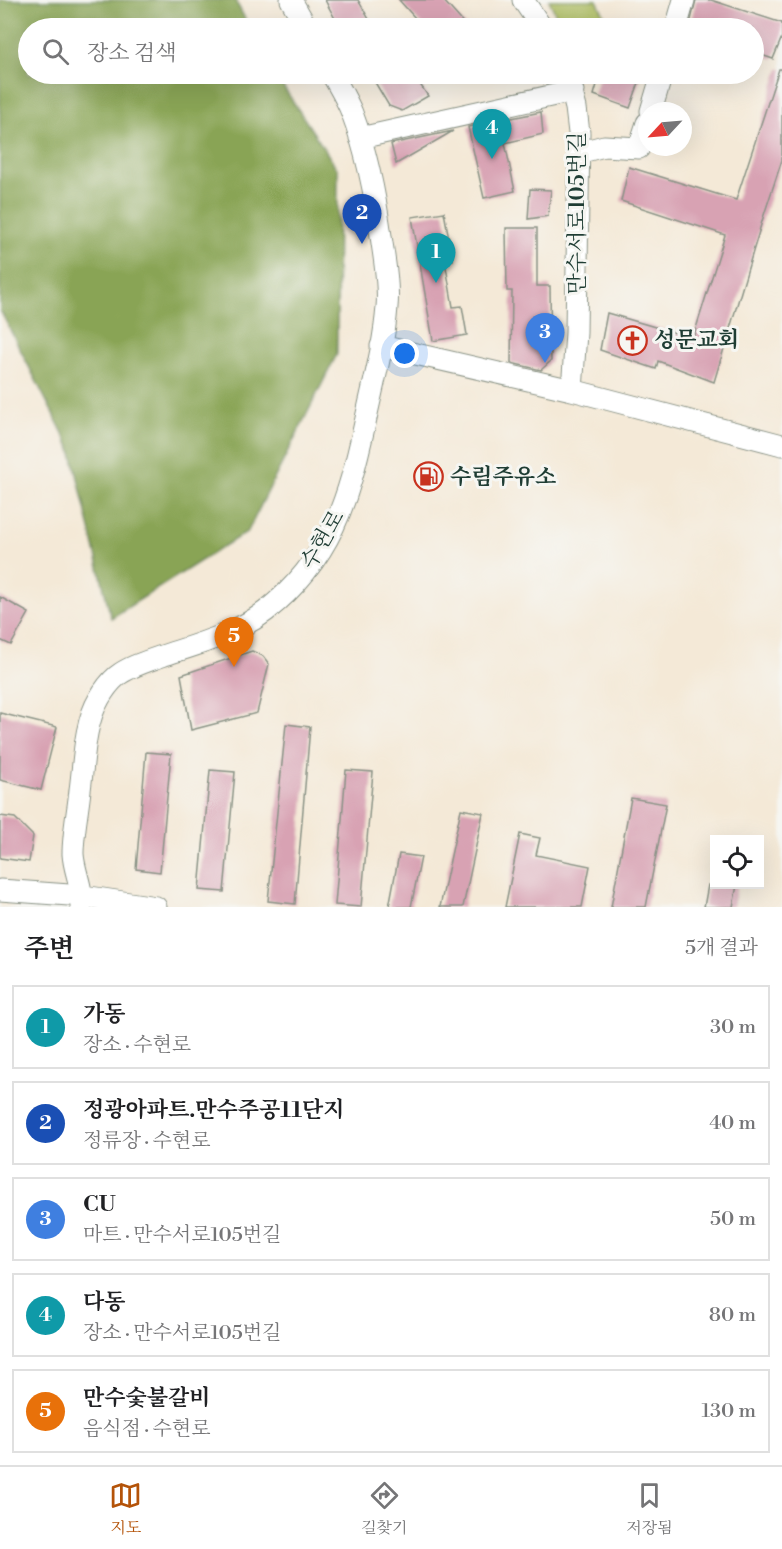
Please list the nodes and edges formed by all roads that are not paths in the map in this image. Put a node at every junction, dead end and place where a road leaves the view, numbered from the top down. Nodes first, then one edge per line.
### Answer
1 (291, 0) edge
2 (523, 0) edge
3 (684, 0) edge
4 (301, 18) edge
5 (535, 18) edge
6 (679, 18) edge
7 (337, 84) edge
8 (562, 84) edge
9 (570, 84) edge
10 (659, 84) edge
11 (654, 102) edge
12 (360, 138) junction
13 (638, 148) edge
14 (579, 153) junction
15 (381, 346) junction
16 (572, 390) junction
17 (782, 446) edge
18 (0, 890) edge
19 (82, 901) edge
20 (156, 907) edge

1 - 4 street
2 - 5 street
3 - 6 street
7 - 12 street, 수현로
8 - 12 street
9 - 14 street, 만수서로105번길
10 - 11 street
12 - 15 street, 수현로
13 - 14 street
14 - 16 street, 만수서로105번길
15 - 16 street
15 - 19 street, 수현로
16 - 17 street
18 - 19 street
19 - 20 street

